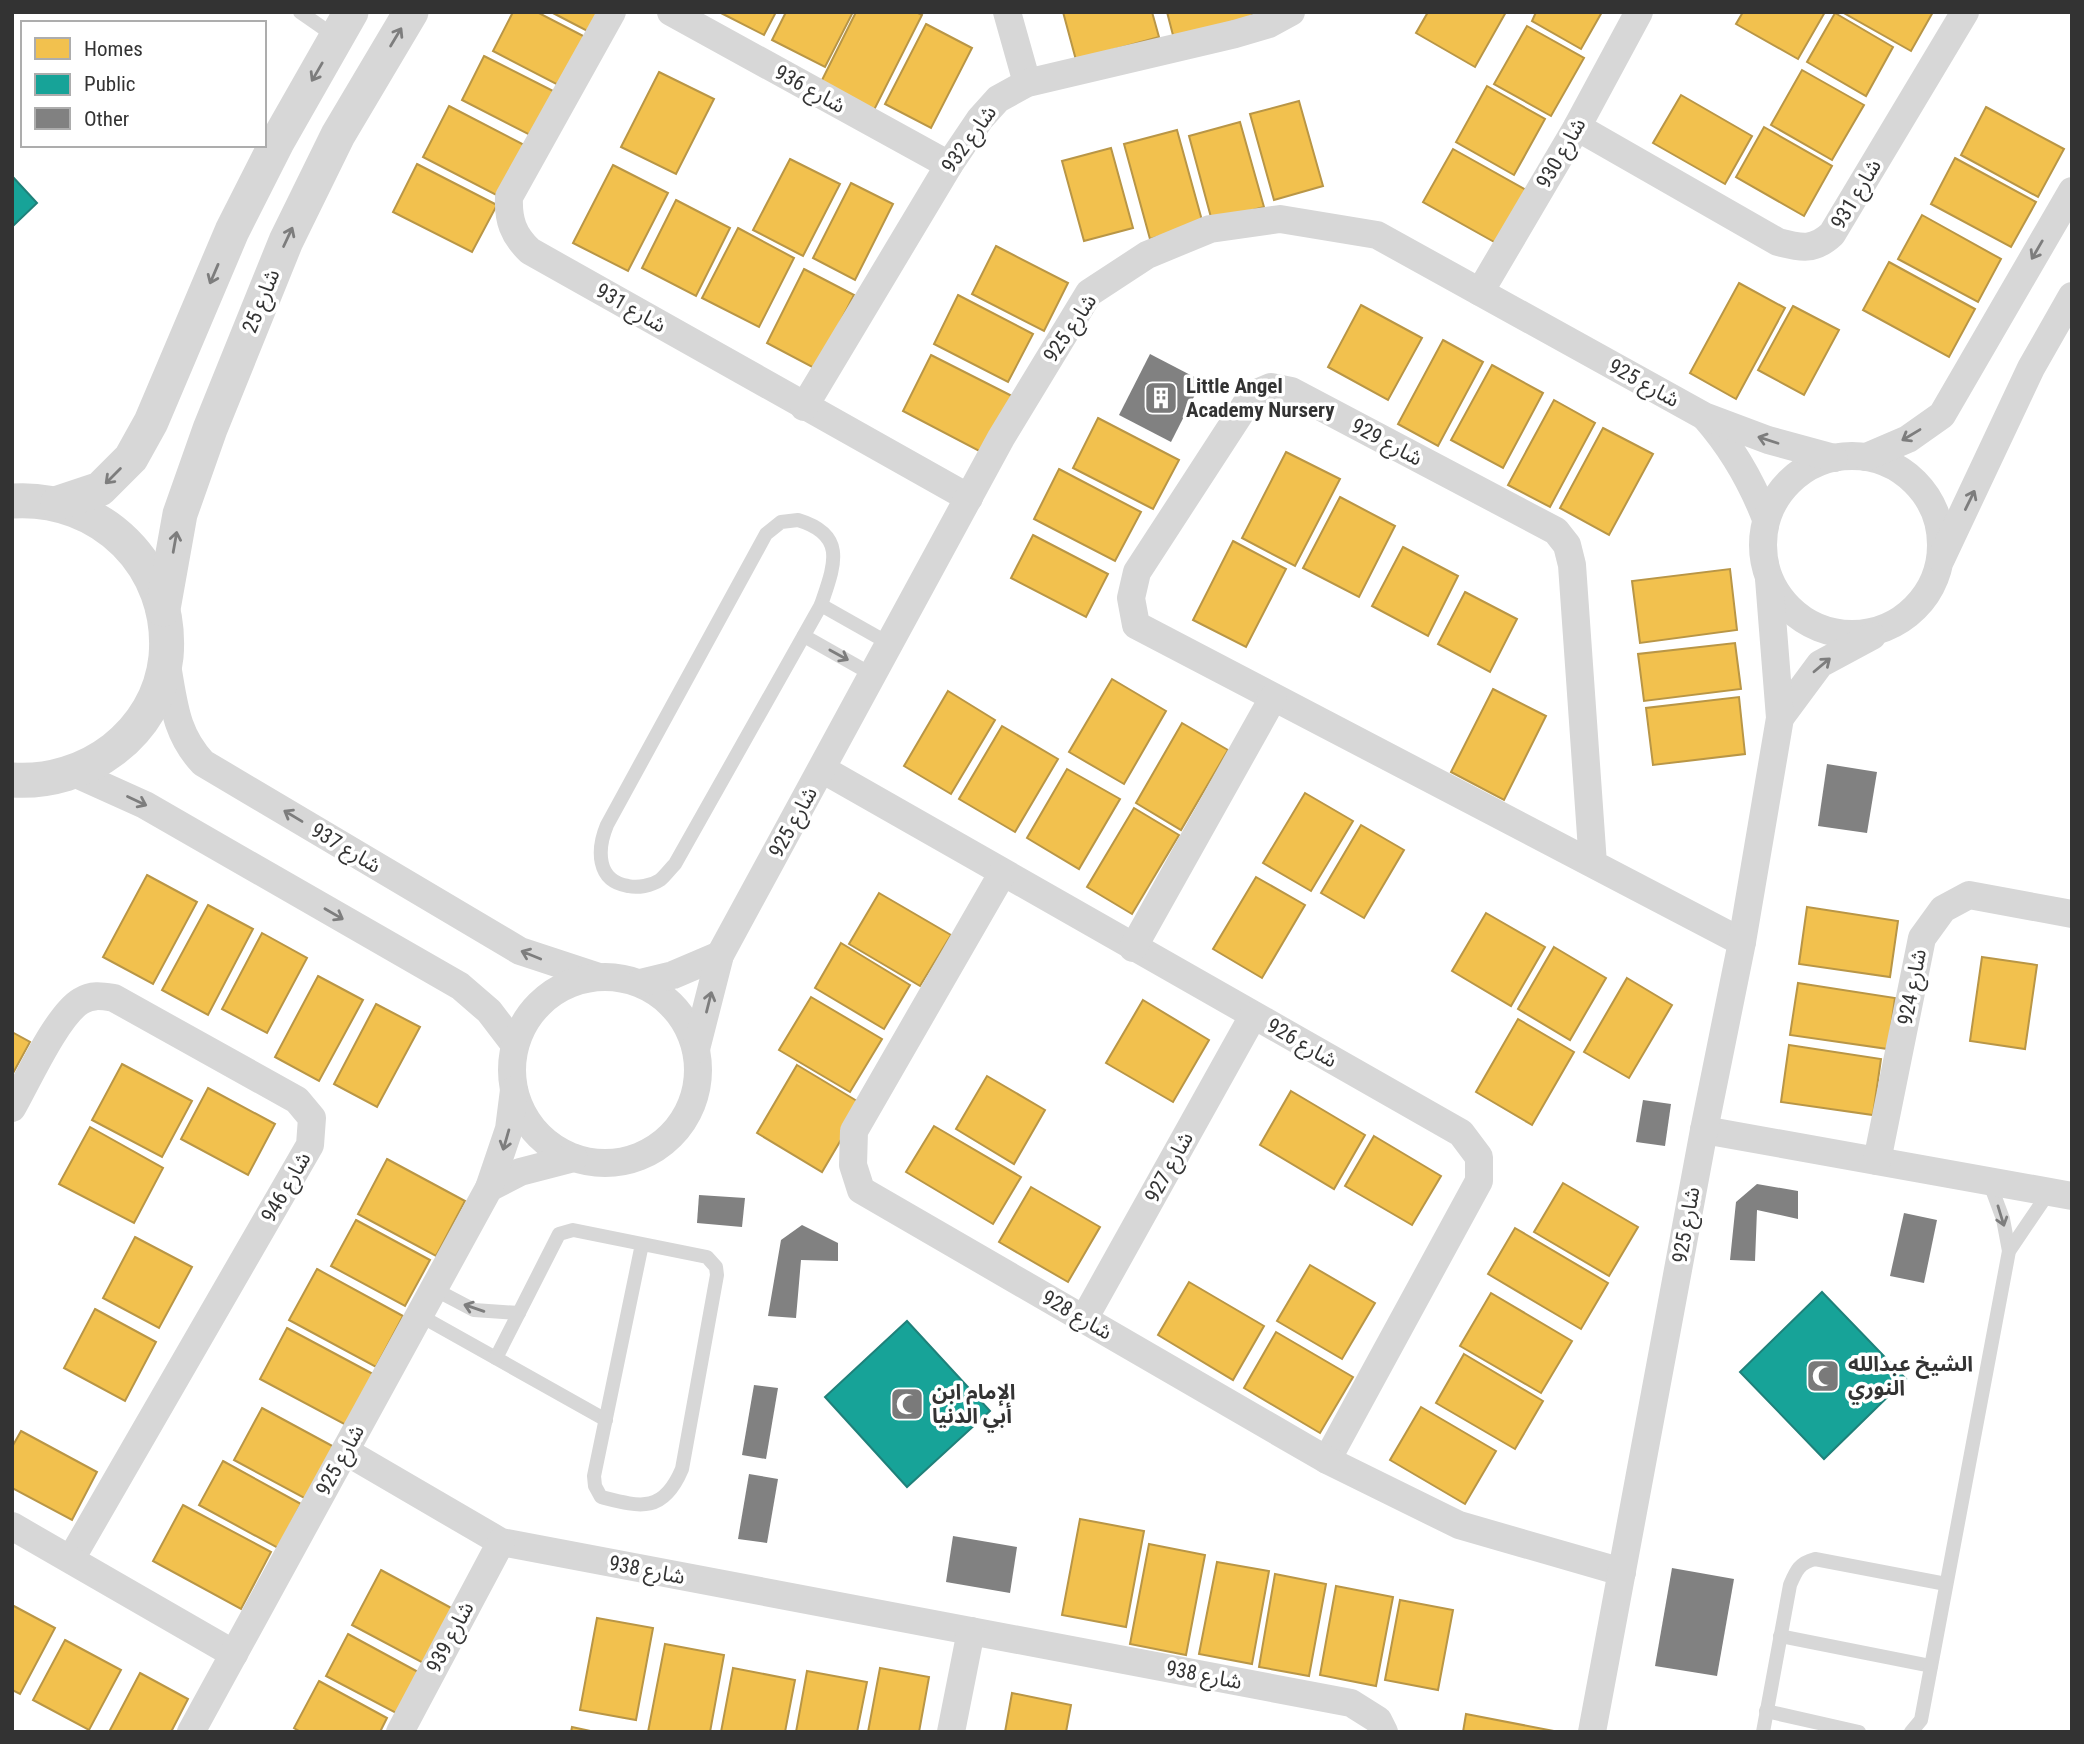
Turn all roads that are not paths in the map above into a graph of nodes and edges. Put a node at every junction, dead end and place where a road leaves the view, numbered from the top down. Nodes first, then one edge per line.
1 (300, 12) edge
2 (411, 12) edge
3 (612, 12) edge
4 (671, 12) edge
5 (1007, 12) edge
6 (1291, 12) edge
7 (1639, 12) edge
8 (1965, 12) edge
9 (343, 25) edge
10 (1027, 83) junction
11 (1577, 127) junction
12 (949, 165) junction
13 (2072, 191) edge
14 (1480, 292) junction
15 (2072, 296) edge
16 (804, 407) junction
17 (1704, 416) junction
18 (1866, 457) junction
19 (1834, 458) junction
20 (969, 498) junction
21 (12, 501) edge
22 (58, 503) junction
23 (1766, 519) junction
24 (1940, 562) junction
25 (1769, 579) junction
26 (821, 606) junction
27 (163, 609) junction
28 (1889, 627) junction
29 (804, 636) junction
30 (890, 644) junction
31 (166, 657) junction
32 (873, 675) junction
33 (1273, 698) junction
34 (1780, 718) junction
35 (821, 769) junction
36 (74, 773) junction
37 (12, 780) edge
38 (1593, 864) junction
39 (1002, 874) junction
40 (2072, 914) edge
41 (1742, 942) junction
42 (1133, 948) junction
43 (720, 956) junction
44 (596, 976) junction
45 (640, 983) junction
46 (1253, 1016) junction
47 (515, 1045) junction
48 (696, 1049) junction
49 (514, 1090) junction
50 (12, 1108) edge
51 (1704, 1130) junction
52 (574, 1158) junction
53 (1877, 1161) junction
54 (1989, 1181) junction
55 (489, 1188) junction
56 (2061, 1194) edge
57 (642, 1244) junction
58 (2009, 1251) junction
59 (434, 1289) junction
60 (519, 1313) junction
61 (419, 1315) junction
62 (1084, 1319) junction
63 (496, 1358) junction
64 (606, 1420) junction
65 (345, 1451) junction
66 (1327, 1460) junction
67 (12, 1526) edge
68 (501, 1542) junction
69 (71, 1559) junction
70 (1622, 1572) junction
71 (1946, 1584) junction
72 (971, 1631) junction
73 (1780, 1636) junction
74 (234, 1654) junction
75 (1931, 1666) junction
76 (1766, 1711) junction
77 (1800, 1725) edge
78 (1594, 1730) edge
79 (191, 1732) edge
80 (400, 1732) edge
81 (951, 1732) edge
82 (1384, 1732) edge
83 (1763, 1732) edge
84 (1860, 1732) edge
85 (1911, 1732) edge

1 - 9 lane
27 -> 2 street, شارع 25
3 - 16 street, شارع 931
4 - 12 street, شارع 936
5 - 10 street
6 - 10 street, شارع 932
7 - 11 street, شارع 930
8 - 11 street, شارع 931
9 -> 22 street
10 - 12 street, شارع 932
11 - 14 street, شارع 930
12 - 16 street, شارع 932
13 -> 18 street
14 - 17 street, شارع 925
14 - 20 street, شارع 925
24 -> 15 street
16 - 20 street, شارع 931
19 -> 17 street, شارع 925
17 - 23 street, شارع 925
18 - 19 street
18 - 24 street
19 - 23 street
20 - 30 street, شارع 925
21 - 22 street
22 - 27 street
23 - 25 street
24 - 28 street
25 - 28 street
25 - 34 street, شارع 925
26 - 29 lane
26 - 29 lane
26 - 30 lane
27 - 31 street
34 -> 28 street, شارع 925
29 -> 32 lane
30 - 32 street, شارع 925
31 - 36 street
44 -> 31 street, شارع 937
32 - 35 street, شارع 925
33 - 38 street, شارع 929
33 - 38 street, شارع 929
33 - 42 street
34 - 41 street, شارع 925
35 - 39 street, شارع 926
35 - 43 street, شارع 925
36 - 37 street
36 -> 47 street
38 - 41 street, شارع 929
39 - 42 street, شارع 926
39 - 62 street, شارع 928
40 - 53 street, شارع 924
41 - 51 street, شارع 925
42 - 46 street, شارع 926
43 - 45 street
48 -> 43 street, شارع 925
44 - 45 street
44 - 47 street
45 - 48 street
46 - 62 street, شارع 927
46 - 66 street, شارع 926
47 - 49 street
48 - 52 street
49 - 52 street
49 -> 55 street, شارع 925
50 - 69 street, شارع 946
51 - 53 street
51 - 70 street, شارع 925
52 - 55 street
53 - 54 street
54 - 56 street
54 -> 58 lane
55 - 59 street, شارع 925
56 - 58 lane
57 - 60 lane
57 - 64 lane
57 - 64 lane
58 - 71 lane
60 -> 59 lane
59 - 61 street, شارع 925
60 - 63 lane
61 - 63 lane
61 - 65 street, شارع 925
62 - 66 street, شارع 928
63 - 64 lane
65 - 68 street, شارع 938
65 - 74 street, شارع 925
66 - 70 street, شارع 928
67 - 69 street
68 - 72 street, شارع 938
68 - 80 street, شارع 939
69 - 74 street
70 - 78 street, شارع 925
71 - 73 lane
71 - 75 lane
72 - 81 street
72 - 82 street, شارع 938
73 - 75 lane
73 - 76 lane
74 - 79 street, شارع 925
75 - 85 lane
76 - 77 lane
76 - 83 lane
77 - 84 lane

